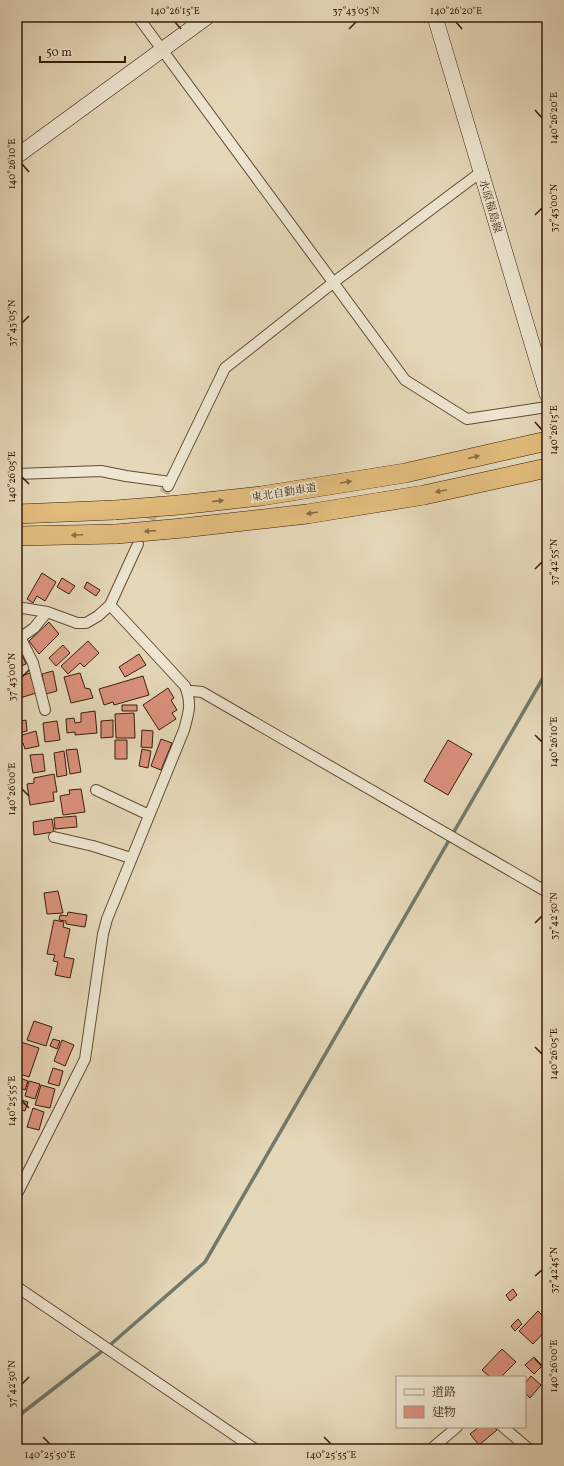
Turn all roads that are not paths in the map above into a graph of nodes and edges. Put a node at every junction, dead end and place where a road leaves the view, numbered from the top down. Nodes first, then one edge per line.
1 (138, 17) edge
2 (207, 17) edge
3 (435, 17) edge
4 (162, 50) junction
5 (17, 156) edge
6 (481, 172) junction
7 (334, 282) junction
8 (547, 394) edge
9 (547, 407) edge
10 (547, 441) edge
11 (547, 468) edge
12 (17, 474) edge
13 (17, 514) edge
14 (17, 536) edge
15 (138, 544) tunnel mouth
16 (110, 605) junction
17 (17, 607) edge
18 (47, 612) junction
19 (19, 639) edge
20 (188, 693) junction
21 (45, 710) dead end
22 (96, 790) dead end
23 (149, 815) junction
24 (54, 837) dead end
25 (131, 858) junction
26 (547, 892) edge
27 (17, 1194) edge
28 (17, 1286) edge
29 (456, 1428) edge
30 (504, 1428) edge
31 (255, 1449) edge
32 (431, 1449) edge
33 (529, 1449) edge

1 - 4 street
2 - 4 main road
3 - 6 main road, 水原福島線
4 - 5 main road
4 - 7 street
6 - 7 street
6 - 8 main road, 水原福島線
7 - 9 street
7 - 12 street
13 -> 10 highway, 東北自動車道, bridge
11 -> 14 highway, 東北自動車道, bridge
15 - 16 street
16 - 18 street
16 - 20 street
17 - 18 street
18 - 19 street
19 - 21 street
20 - 23 street
20 - 26 street
22 - 23 street
23 - 25 street
24 - 25 street
25 - 27 street
28 - 31 street
29 - 32 street
30 - 33 street

